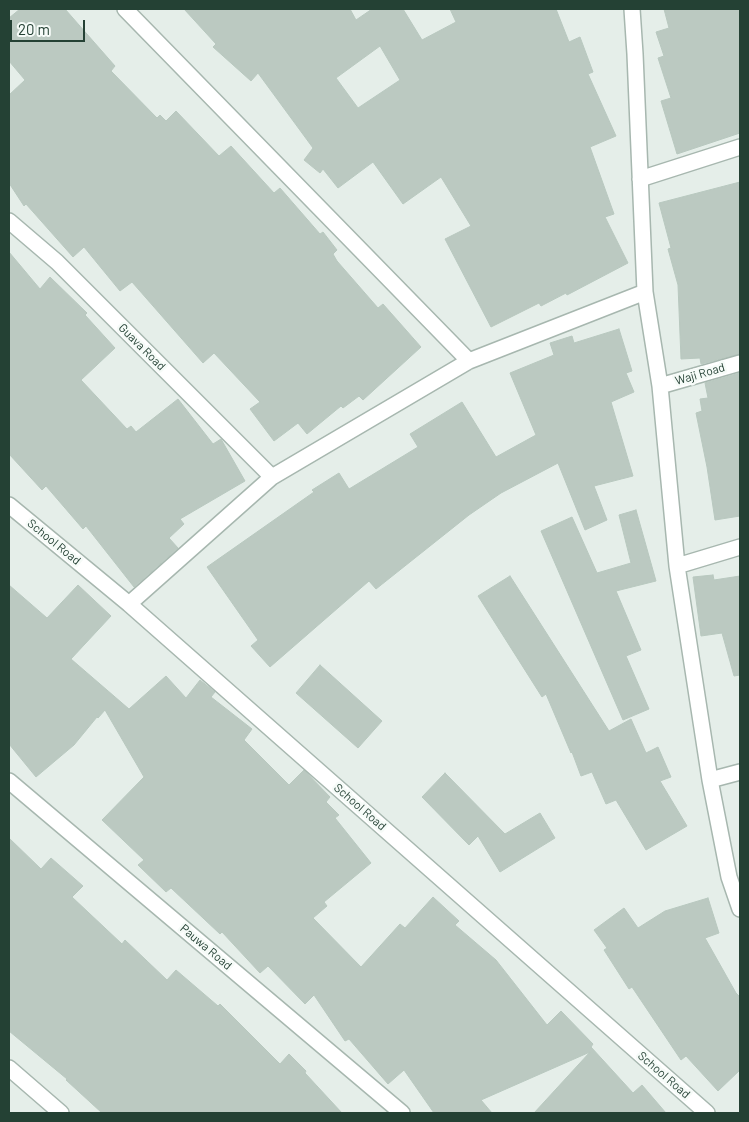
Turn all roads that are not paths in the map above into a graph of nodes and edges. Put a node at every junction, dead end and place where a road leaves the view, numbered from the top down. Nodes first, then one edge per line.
1 (632, 9) edge
2 (133, 11) edge
3 (740, 147) edge
4 (640, 179) junction
5 (9, 221) edge
6 (645, 292) junction
7 (469, 360) junction
8 (740, 362) edge
9 (660, 386) junction
10 (272, 477) junction
11 (9, 505) edge
12 (740, 547) edge
13 (677, 566) junction
14 (129, 604) junction
15 (740, 772) edge
16 (710, 780) junction
17 (9, 782) edge
18 (740, 910) edge
19 (9, 1068) edge
20 (61, 1113) edge
21 (402, 1113) edge
22 (707, 1113) edge

1 - 4 street
2 - 7 street
3 - 4 street
4 - 6 street
5 - 10 street, Guava Road
6 - 7 street
6 - 9 street
7 - 10 street
8 - 9 street, Waji Road
9 - 13 street
10 - 14 street
11 - 14 street, School Road
12 - 13 street
13 - 16 street
14 - 22 street, School Road
15 - 16 street
16 - 18 street
17 - 21 street, Pauwa Road
19 - 20 street

